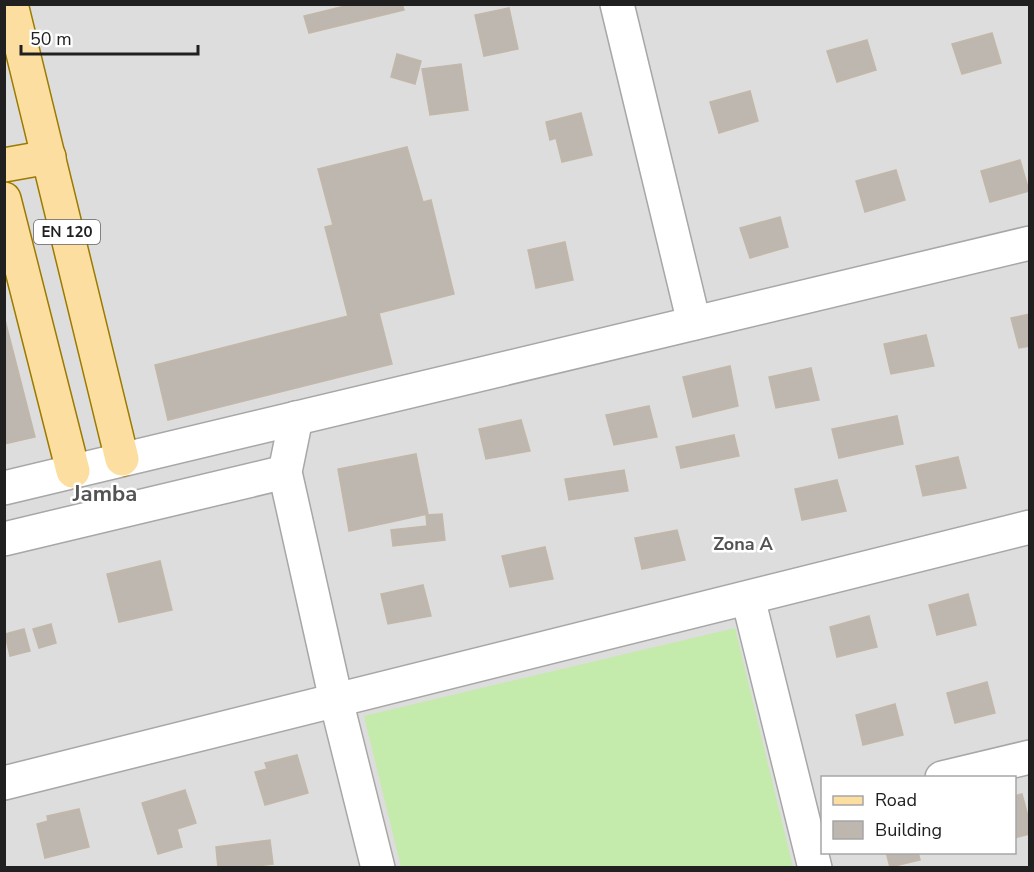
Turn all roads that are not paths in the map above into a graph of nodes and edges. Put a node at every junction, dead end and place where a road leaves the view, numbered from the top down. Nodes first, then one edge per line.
1 (11, 4) edge
2 (617, 4) edge
3 (49, 157) junction
4 (4, 165) edge
5 (4, 199) edge
6 (1029, 243) edge
7 (694, 323) junction
8 (296, 418) junction
9 (122, 459) junction
10 (73, 471) junction
11 (285, 471) junction
12 (4, 488) edge
13 (135, 509) junction
14 (86, 521) junction
15 (1029, 527) edge
16 (4, 539) edge
17 (748, 598) junction
18 (336, 700) junction
19 (1029, 757) edge
20 (946, 776) edge
21 (4, 783) edge
22 (812, 808) edge
23 (378, 867) edge
24 (815, 867) edge

1 - 3 main road, EN 120
2 - 7 street
3 - 4 main road
3 - 9 main road, EN 120
5 - 10 main road, EN 120
6 - 7 street
7 - 8 street
8 - 9 street
8 - 11 street
9 - 10 street
9 - 13 street
10 - 12 street
10 - 14 street
11 - 13 street
11 - 18 street
13 - 14 street
14 - 16 street
15 - 17 street
17 - 18 street
17 - 22 street
18 - 21 street
18 - 23 street
19 - 20 street
22 - 24 street

